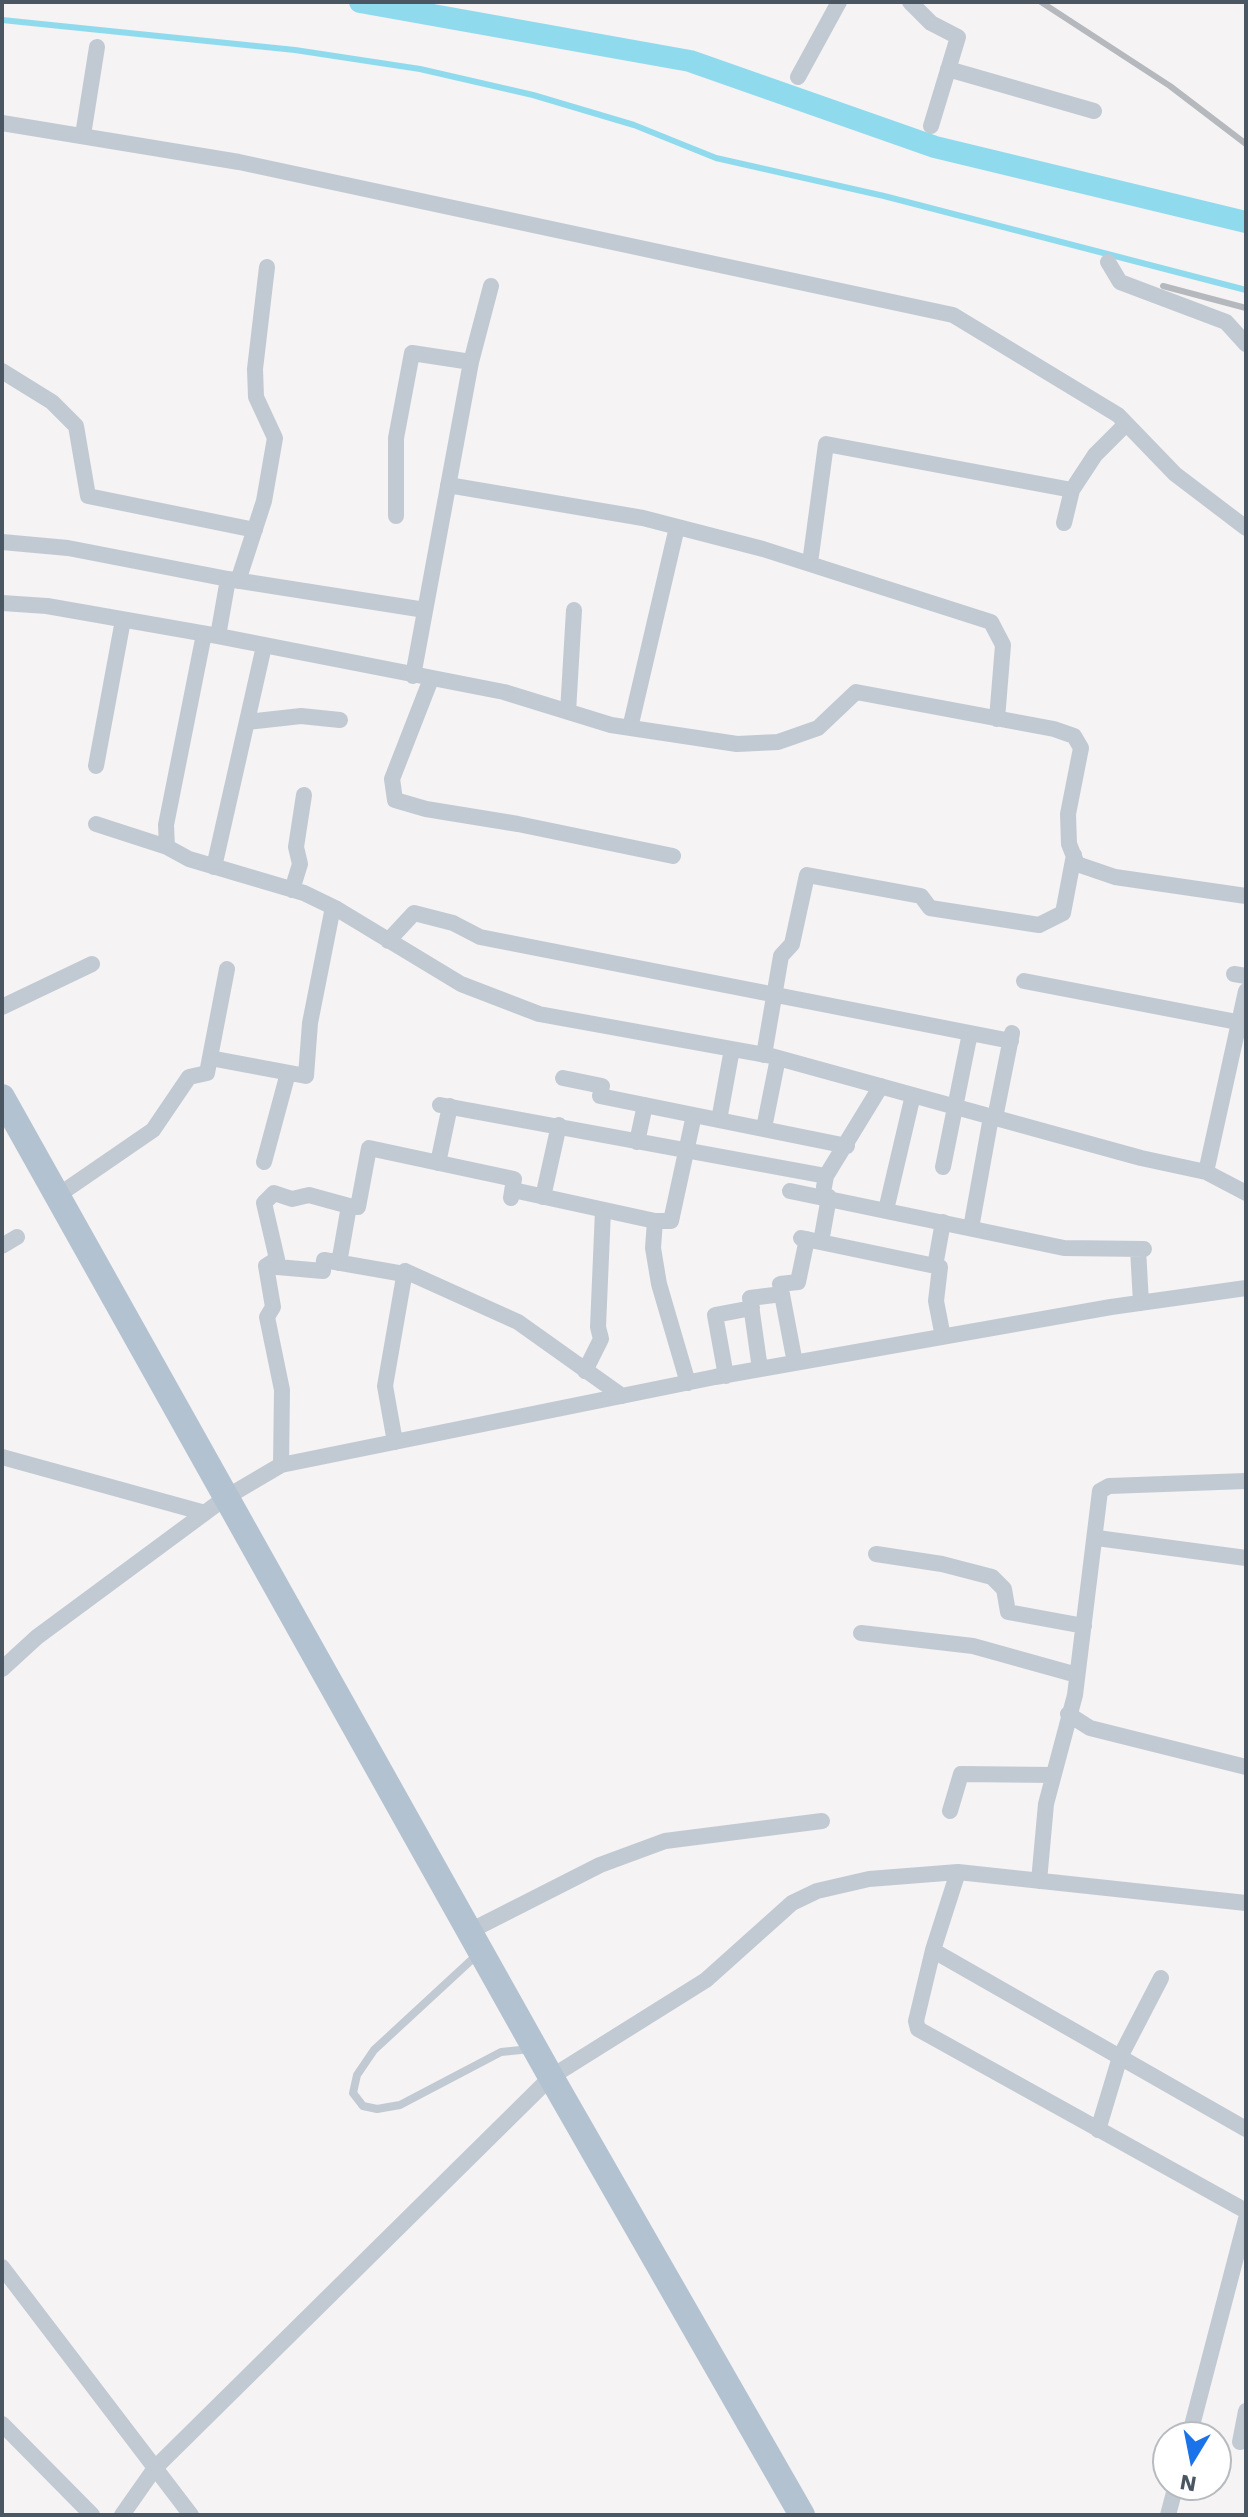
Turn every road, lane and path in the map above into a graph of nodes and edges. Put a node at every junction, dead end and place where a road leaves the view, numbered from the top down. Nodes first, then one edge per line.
1 (839, 2) edge
2 (910, 2) edge
3 (97, 47) dead end
4 (948, 69) junction
5 (798, 77) dead end
6 (1094, 111) dead end
7 (2, 123) edge
8 (931, 126) dead end
9 (83, 135) junction
10 (1108, 262) dead end
11 (267, 267) dead end
12 (491, 286) dead end
13 (1246, 344) edge
14 (471, 362) junction
15 (2, 371) edge
16 (1126, 424) junction
17 (448, 485) junction
18 (1072, 490) junction
19 (396, 516) dead end
20 (1064, 523) dead end
21 (677, 527) junction
22 (1246, 528) edge
23 (255, 530) junction
24 (2, 542) edge
25 (810, 563) junction
26 (233, 580) junction
27 (2, 603) edge
28 (425, 610) junction
29 (574, 610) dead end
30 (123, 620) junction
31 (211, 635) junction
32 (264, 646) junction
33 (413, 676) junction
34 (431, 679) junction
35 (568, 712) junction
36 (997, 719) junction
37 (340, 720) dead end
38 (247, 722) junction
39 (630, 728) junction
40 (96, 766) dead end
41 (304, 795) dead end
42 (96, 824) dead end
43 (167, 847) junction
44 (1074, 855) junction
45 (673, 856) dead end
46 (214, 867) junction
47 (292, 890) junction
48 (1246, 896) edge
49 (333, 907) junction
50 (388, 941) junction
51 (92, 964) dead end
52 (227, 969) dead end
53 (1024, 981) dead end
54 (1246, 991) edge
55 (774, 996) junction
56 (2, 1007) edge
57 (1237, 1022) junction
58 (970, 1033) junction
59 (732, 1049) junction
60 (771, 1056) junction
61 (210, 1058) junction
62 (288, 1073) junction
63 (563, 1078) dead end
64 (881, 1086) junction
65 (913, 1095) junction
66 (2, 1097) edge
67 (645, 1105) junction
68 (955, 1107) junction
69 (694, 1115) junction
70 (993, 1117) junction
71 (719, 1120) junction
72 (559, 1125) junction
73 (764, 1128) junction
74 (637, 1142) junction
75 (847, 1146) junction
76 (686, 1151) junction
77 (264, 1162) dead end
78 (438, 1163) junction
79 (943, 1167) dead end
80 (1206, 1172) junction
81 (826, 1176) junction
82 (790, 1191) dead end
83 (1246, 1193) edge
84 (57, 1196) junction
85 (543, 1197) junction
86 (826, 1197) junction
87 (349, 1206) junction
88 (603, 1210) junction
89 (886, 1210) junction
90 (655, 1221) junction
91 (943, 1222) junction
92 (971, 1228) junction
93 (17, 1237) dead end
94 (810, 1239) junction
95 (2, 1246) edge
96 (339, 1263) junction
97 (266, 1266) junction
98 (935, 1266) junction
99 (404, 1274) junction
100 (1246, 1288) edge
101 (782, 1294) junction
102 (1141, 1303) junction
103 (752, 1308) junction
104 (943, 1337) junction
105 (795, 1363) junction
106 (760, 1369) junction
107 (585, 1371) junction
108 (726, 1376) junction
109 (688, 1383) junction
110 (622, 1396) junction
111 (395, 1442) junction
112 (2, 1457) edge
113 (281, 1465) junction
114 (1246, 1481) edge
115 (215, 1505) junction
116 (1097, 1538) junction
117 (876, 1554) dead end
118 (1246, 1558) edge
119 (1084, 1626) junction
120 (861, 1633) dead end
121 (2, 1669) edge
122 (1077, 1675) junction
123 (1068, 1714) junction
124 (1246, 1767) edge
125 (1053, 1775) junction
126 (950, 1811) dead end
127 (822, 1821) dead end
128 (958, 1872) junction
129 (1039, 1881) junction
130 (1246, 1903) edge
131 (475, 1941) junction
132 (934, 1951) junction
133 (1161, 1978) dead end
134 (536, 2048) junction
135 (1120, 2057) junction
136 (551, 2077) junction
137 (1246, 2129) edge
138 (1098, 2130) junction
139 (1246, 2211) edge
140 (1246, 2219) edge
141 (2, 2267) edge
142 (1246, 2411) edge
143 (1193, 2421) edge
144 (2, 2424) edge
145 (1240, 2442) dead end
146 (155, 2468) junction
147 (92, 2515) edge
148 (122, 2515) edge
149 (191, 2515) edge
150 (802, 2515) edge

1 - 5 street
2 - 4 street
3 - 9 street
4 - 6 street
4 - 8 street
7 - 9 street
9 - 16 street
10 - 13 street
11 - 23 street
12 - 14 street
14 - 17 street
14 - 19 street
15 - 23 street
16 - 18 street
16 - 22 street
17 - 21 street
17 - 28 street
18 - 20 street
18 - 25 street
21 - 25 street
21 - 39 street
23 - 26 street
24 - 26 street
25 - 36 street
26 - 28 street
26 - 31 street
27 - 30 street
28 - 33 street
29 - 35 street
30 - 31 street
30 - 40 street
31 - 32 street
31 - 43 street
32 - 33 street
32 - 38 street
33 - 34 street
34 - 35 street
34 - 45 street
35 - 39 street
36 - 39 street
36 - 44 street
37 - 38 street
38 - 46 street
41 - 47 street
42 - 43 street
43 - 46 street
44 - 48 street
44 - 55 street
46 - 47 street
47 - 49 street
49 - 50 street
49 - 62 street
50 - 55 street
50 - 59 street
51 - 56 street
52 - 61 street
53 - 57 street
54 - 57 street
55 - 58 street
55 - 60 street
57 - 80 street
58 - 68 street
58 - 70 street
59 - 60 street
59 - 71 street
60 - 64 street
60 - 73 street
61 - 62 street
61 - 84 street
62 - 77 street
63 - 67 street
64 - 65 street
64 - 75 street
65 - 68 street
65 - 89 street
66 - 84 main road
67 - 69 street
67 - 74 street
68 - 70 street
68 - 79 street
69 - 71 street
69 - 76 street
70 - 80 street
70 - 92 street
71 - 73 street
72 - 74 street
72 - 78 street
72 - 85 street
73 - 75 street
74 - 76 street
75 - 81 street
76 - 81 street
76 - 90 street
78 - 85 street
78 - 87 street
80 - 83 street
81 - 86 street
82 - 86 street
84 - 115 main road
85 - 88 street
86 - 89 street
86 - 94 street
87 - 96 street
87 - 97 street
88 - 90 street
88 - 107 street
89 - 91 street
90 - 109 street
91 - 92 street
91 - 98 street
92 - 102 street
93 - 95 street
94 - 98 street
94 - 101 street
96 - 97 street
96 - 99 street
97 - 113 street
98 - 104 street
99 - 107 street
99 - 111 street
100 - 102 street
101 - 103 street
101 - 105 street
102 - 104 street
103 - 106 street
103 - 108 street
104 - 105 street
105 - 106 street
106 - 108 street
107 - 110 street
108 - 109 street
109 - 110 street
110 - 111 street
111 - 113 street
112 - 115 street
113 - 115 street
114 - 116 street
115 - 121 street
115 - 131 main road
116 - 118 street
116 - 119 street
117 - 119 street
119 - 122 street
120 - 122 street
122 - 123 street
123 - 124 street
123 - 125 street
125 - 126 street
125 - 129 street
127 - 131 street
128 - 129 street
128 - 132 street
128 - 136 street
129 - 130 street
131 - 134 main road
131 - 134 lane
132 - 135 street
132 - 138 street
133 - 135 street
134 - 136 main road
135 - 137 street
135 - 138 street
136 - 146 street
136 - 150 main road
138 - 139 street
140 - 143 street
141 - 146 street
142 - 145 street
144 - 147 street
146 - 148 street
146 - 149 street

